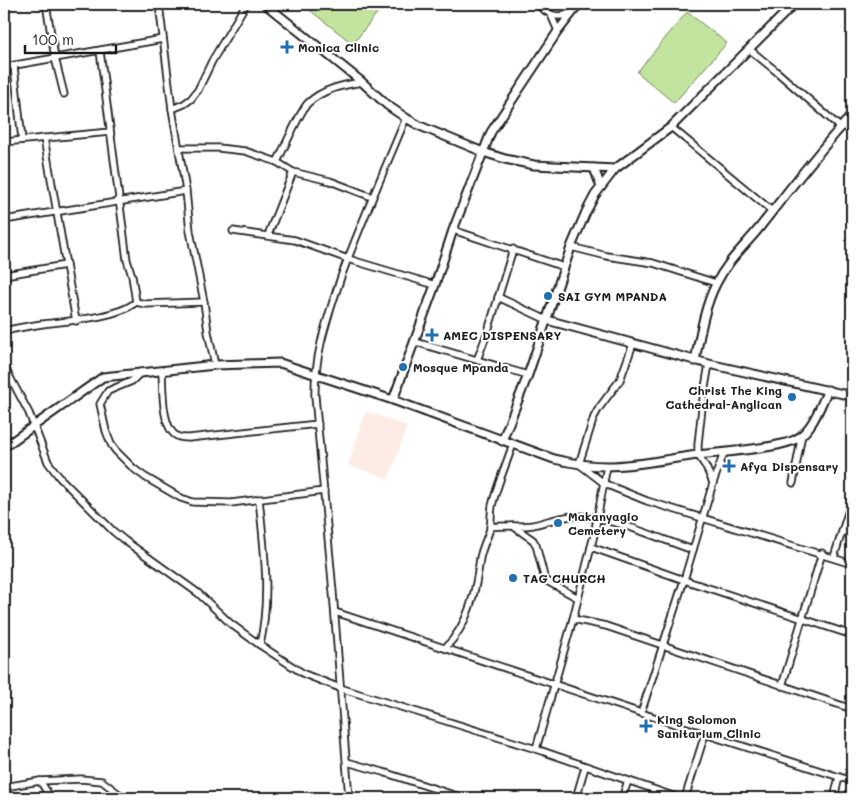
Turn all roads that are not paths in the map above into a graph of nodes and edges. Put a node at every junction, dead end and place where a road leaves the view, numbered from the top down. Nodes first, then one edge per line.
1 (46, 4) edge
2 (159, 4) edge
3 (246, 4) edge
4 (265, 4) edge
5 (536, 4) edge
6 (579, 4) edge
7 (794, 4) edge
8 (572, 12) junction
9 (551, 15) junction
10 (558, 31) junction
11 (163, 39) junction
12 (749, 50) junction
13 (100, 51) junction
14 (55, 58) junction
15 (14, 66) junction
16 (4, 67) edge
17 (362, 82) junction
18 (64, 94) dead end
19 (172, 109) junction
20 (852, 115) edge
21 (406, 118) junction
22 (671, 127) junction
23 (840, 127) junction
24 (110, 132) junction
25 (44, 138) junction
26 (22, 140) junction
27 (4, 142) edge
28 (179, 148) junction
29 (483, 152) junction
30 (277, 162) junction
31 (594, 168) junction
32 (615, 169) junction
33 (294, 172) junction
34 (601, 187) junction
35 (186, 191) junction
36 (372, 197) junction
37 (120, 201) junction
38 (58, 211) junction
39 (772, 211) junction
40 (4, 220) edge
41 (453, 230) junction
42 (233, 231) dead end
43 (268, 235) junction
44 (571, 247) junction
45 (513, 249) junction
46 (348, 259) junction
47 (66, 265) junction
48 (564, 267) junction
49 (4, 275) edge
50 (716, 283) junction
51 (435, 285) junction
52 (498, 297) junction
53 (136, 302) junction
54 (204, 302) junction
55 (547, 320) junction
56 (76, 321) junction
57 (4, 331) edge
58 (415, 342) junction
59 (633, 344) junction
60 (476, 360) junction
61 (696, 361) junction
62 (709, 364) junction
63 (215, 365) junction
64 (4, 366) edge
65 (162, 370) junction
66 (141, 372) junction
67 (314, 373) junction
68 (528, 375) junction
69 (828, 390) junction
70 (852, 396) edge
71 (393, 400) junction
72 (318, 424) junction
73 (33, 425) junction
74 (802, 434) junction
75 (502, 441) junction
76 (513, 444) junction
77 (4, 447) edge
78 (724, 453) junction
79 (698, 455) junction
80 (579, 464) junction
81 (607, 466) junction
82 (712, 483) junction
83 (793, 483) dead end
84 (605, 484) junction
85 (324, 491) junction
86 (259, 499) junction
87 (852, 500) edge
88 (598, 518) junction
89 (703, 518) junction
90 (490, 526) junction
91 (513, 526) junction
92 (843, 531) junction
93 (852, 534) edge
94 (591, 547) junction
95 (693, 550) junction
96 (822, 554) junction
97 (834, 557) junction
98 (852, 564) edge
99 (684, 580) junction
100 (578, 598) junction
101 (335, 612) junction
102 (573, 619) junction
103 (801, 619) junction
104 (852, 635) edge
105 (260, 645) junction
106 (662, 646) junction
107 (445, 648) junction
108 (554, 684) junction
109 (782, 686) junction
110 (340, 688) junction
111 (852, 709) edge
112 (641, 712) junction
113 (705, 734) junction
114 (536, 749) junction
115 (347, 762) junction
116 (585, 767) junction
117 (839, 777) junction
118 (40, 781) junction
119 (628, 781) junction
120 (852, 781) edge
121 (4, 787) edge
122 (51, 798) edge
123 (131, 798) edge
124 (349, 798) edge
125 (463, 798) edge
126 (576, 798) edge
127 (622, 798) edge
128 (679, 798) edge
129 (685, 798) edge
130 (834, 798) edge

1 - 14 street
2 - 11 street
3 - 19 street
4 - 17 street
5 - 9 street
6 - 8 street
7 - 12 street
8 - 9 street
8 - 10 street
9 - 10 street
10 - 29 street
11 - 13 street
11 - 19 street
12 - 22 street
12 - 23 street
13 - 14 street
13 - 24 street
14 - 15 street
14 - 18 street
15 - 16 street
15 - 26 street
17 - 21 street
17 - 30 street
19 - 28 street
20 - 23 street
21 - 29 street
21 - 36 street
22 - 32 street
22 - 39 street
23 - 39 street
24 - 25 street
24 - 37 street
25 - 26 street
25 - 38 street
26 - 27 street
28 - 30 street
28 - 35 street
29 - 31 street
29 - 41 street
30 - 33 street
31 - 32 street
31 - 34 street
32 - 34 street
33 - 36 street
33 - 43 street
34 - 44 street
35 - 37 street
35 - 54 street
36 - 46 street
37 - 38 street
37 - 53 street
38 - 40 street
38 - 47 street
39 - 50 street
41 - 45 street
41 - 51 street
42 - 43 street
43 - 46 street
44 - 48 street
44 - 50 street
45 - 48 street
45 - 52 street
46 - 51 street
46 - 67 street
47 - 49 street
47 - 56 street
48 - 55 street
50 - 61 street
51 - 58 street
52 - 55 street
52 - 60 street
53 - 54 street
53 - 56 street
54 - 63 street
55 - 59 street
55 - 68 street
56 - 57 street
58 - 60 street
58 - 71 street
59 - 61 street
59 - 80 street
60 - 68 street
61 - 62 street
62 - 69 street
62 - 79 street
63 - 65 street
63 - 67 street
64 - 73 street
65 - 66 street
65 - 72 street
66 - 73 street
66 - 86 street
67 - 71 street
67 - 72 street
68 - 75 street
69 - 70 street
69 - 74 street
71 - 75 street
72 - 85 street
73 - 77 street
73 - 105 street
74 - 78 street
74 - 83 street
75 - 76 street
76 - 80 street
76 - 90 street
78 - 79 street
78 - 82 street
79 - 81 street
79 - 82 street
80 - 81 street
80 - 84 street
81 - 84 street
82 - 89 street
84 - 88 street
84 - 89 street
85 - 86 street
85 - 101 street
86 - 105 street
87 - 92 street
88 - 91 street
88 - 94 street
88 - 95 street
89 - 95 street
89 - 96 street
90 - 91 street
90 - 107 street
91 - 100 street
92 - 93 street
92 - 97 street
94 - 99 street
94 - 100 street
95 - 99 street
96 - 97 street
96 - 103 street
97 - 98 street
99 - 103 street
99 - 106 street
100 - 102 street
101 - 107 street
101 - 110 street
102 - 106 street
102 - 108 street
103 - 104 street
103 - 109 street
105 - 110 street
106 - 109 street
106 - 112 street
107 - 108 street
108 - 112 street
108 - 114 street
109 - 111 street
110 - 114 street
110 - 115 street
112 - 113 street
113 - 117 street
113 - 129 street
114 - 116 street
115 - 124 street
115 - 125 street
116 - 119 street
116 - 126 street
117 - 120 street
117 - 130 street
118 - 121 street
118 - 122 street
118 - 123 street
119 - 127 street
119 - 128 street

